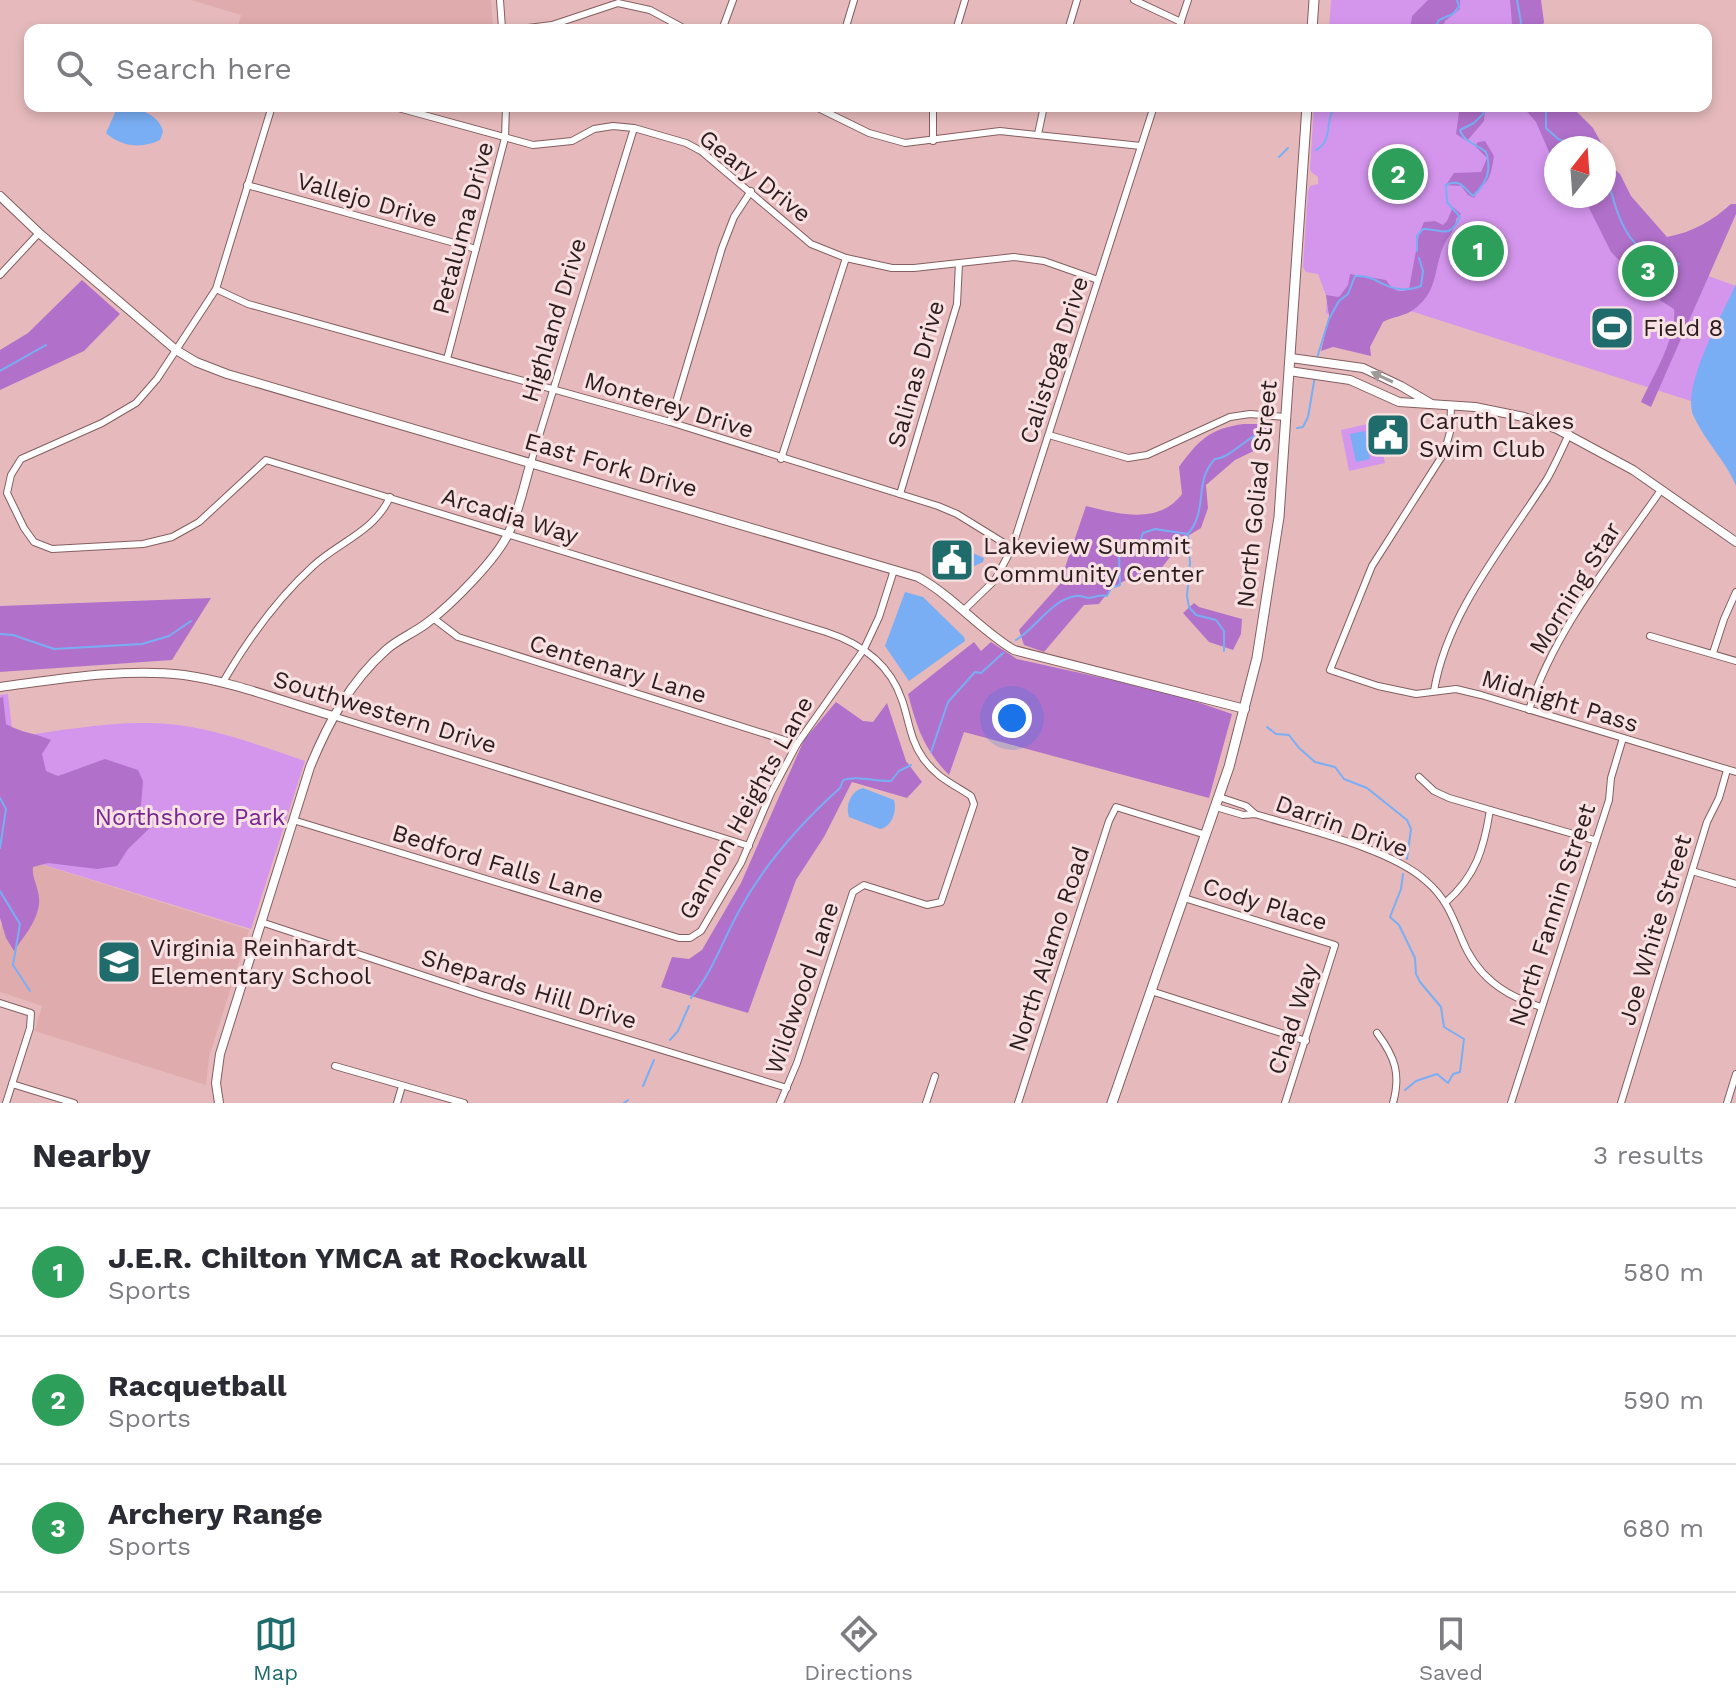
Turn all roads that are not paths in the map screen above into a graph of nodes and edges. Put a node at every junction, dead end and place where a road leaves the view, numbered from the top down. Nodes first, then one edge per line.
1 (500, 0) edge
2 (733, 0) edge
3 (854, 0) edge
4 (965, 0) edge
5 (1077, 0) edge
6 (1134, 0) edge
7 (1188, 0) edge
8 (1314, 0) edge
9 (618, 2) edge
10 (502, 24) edge
11 (555, 24) edge
12 (676, 24) edge
13 (724, 24) edge
14 (847, 24) edge
15 (958, 24) edge
16 (1070, 24) edge
17 (1176, 24) edge
18 (1180, 24) edge
19 (1312, 24) edge
20 (270, 112) edge
21 (412, 112) edge
22 (506, 112) edge
23 (828, 112) edge
24 (933, 112) edge
25 (1043, 112) edge
26 (1152, 112) edge
27 (1307, 112) edge
28 (634, 128) junction
29 (1038, 134) junction
30 (505, 138) junction
31 (933, 141) junction
32 (1141, 146) junction
33 (247, 185) junction
34 (751, 191) junction
35 (0, 196) edge
36 (39, 233) junction
37 (476, 249) junction
38 (846, 258) junction
39 (959, 263) junction
40 (0, 275) edge
41 (1098, 280) junction
42 (216, 289) junction
43 (176, 350) junction
44 (1291, 358) junction
45 (447, 359) junction
46 (1289, 371) junction
47 (553, 389) junction
48 (1434, 406) junction
49 (1451, 407) junction
50 (1286, 417) junction
51 (670, 422) junction
52 (1569, 434) junction
53 (1049, 435) junction
54 (781, 459) junction
55 (531, 462) junction
56 (1661, 490) junction
57 (900, 494) junction
58 (390, 497) junction
59 (508, 534) junction
60 (1736, 542) edge
61 (1012, 548) junction
62 (894, 570) junction
63 (1736, 592) edge
64 (964, 610) junction
65 (433, 618) junction
66 (1650, 636) dead end
67 (864, 649) junction
68 (1713, 653) junction
69 (1736, 661) edge
70 (223, 682) junction
71 (0, 687) edge
72 (1434, 691) junction
73 (1245, 709) junction
74 (1529, 710) junction
75 (333, 716) junction
76 (1623, 738) junction
77 (797, 744) junction
78 (1727, 770) junction
79 (1736, 772) edge
80 (1419, 777) dead end
81 (1217, 802) junction
82 (1490, 810) junction
83 (293, 820) junction
84 (1206, 835) junction
85 (1594, 840) junction
86 (749, 846) junction
87 (1692, 871) junction
88 (1736, 884) edge
89 (859, 886) joint
90 (1184, 898) junction
91 (1446, 902) junction
92 (261, 922) junction
93 (693, 937) joint
94 (1335, 945) joint
95 (1151, 991) junction
96 (0, 1003) edge
97 (1541, 1007) junction
98 (1377, 1033) dead end
99 (1306, 1041) junction
100 (335, 1066) dead end
101 (1736, 1074) edge
102 (935, 1076) dead end
103 (12, 1084) junction
104 (402, 1086) junction
105 (787, 1088) junction
106 (6, 1103) edge
107 (74, 1103) edge
108 (219, 1103) edge
109 (397, 1103) edge
110 (464, 1103) edge
111 (780, 1103) edge
112 (926, 1103) edge
113 (1018, 1103) edge
114 (1112, 1103) edge
115 (1285, 1103) edge
116 (1393, 1103) edge
117 (1511, 1103) edge
118 (1621, 1103) edge
119 (1727, 1103) edge

1 - 10 street
2 - 13 street
3 - 14 street
4 - 15 street
5 - 16 street
6 - 17 street
7 - 18 street
8 - 19 main road
9 - 11 street
9 - 12 street
20 - 33 street
21 - 30 street, Geary Drive
22 - 30 street, Petaluma Drive
23 - 31 street
24 - 31 street
25 - 29 street
26 - 32 street, Calistoga Drive
27 - 44 main road, North Goliad Street
28 - 30 street, Geary Drive
28 - 34 street, Geary Drive
28 - 47 street, Highland Drive
29 - 31 street
29 - 32 street
30 - 37 street, Petaluma Drive
32 - 41 street, Calistoga Drive
33 - 37 street, Vallejo Drive
33 - 42 street
34 - 38 street, Geary Drive
34 - 51 street
35 - 36 street, East Fork Drive
36 - 40 street
36 - 43 street, East Fork Drive
37 - 45 street, Petaluma Drive
38 - 39 street, Geary Drive
38 - 54 street
39 - 41 street, Geary Drive
39 - 57 street, Salinas Drive
41 - 53 street, Calistoga Drive
42 - 43 street
42 - 45 street, Monterey Drive
43 - 55 street, East Fork Drive
43 - 58 street, Arcadia Way
44 - 46 main road, North Goliad Street
48 -> 44 street
45 - 47 street, Monterey Drive
46 - 48 street
46 - 50 main road, North Goliad Street
47 - 51 street, Monterey Drive
47 - 55 street, Highland Drive
48 - 49 street
49 - 52 street
49 - 72 street, Midnight Pass
50 - 53 street
50 - 73 main road, North Goliad Street
51 - 54 street, Monterey Drive
52 - 56 street
52 - 72 street
53 - 61 street, Calistoga Drive
54 - 57 street, Monterey Drive
55 - 59 street, Highland Drive
55 - 62 street, East Fork Drive
56 - 60 street
56 - 74 street, Morning Star
57 - 61 street, Monterey Drive
58 - 59 street, Arcadia Way
58 - 70 street
59 - 65 street, Highland Drive
59 - 67 street, Arcadia Way
61 - 64 street, Calistoga Drive
62 - 64 street, East Fork Drive
62 - 67 street, Gannon Heights Lane
63 - 68 street
64 - 73 street, East Fork Drive
65 - 75 street, Highland Drive
65 - 77 street, Centenary Lane
66 - 68 street
67 - 77 street, Gannon Heights Lane
67 - 89 street, Arcadia Way
68 - 69 street
70 - 71 street, Southwestern Drive
70 - 75 street, Southwestern Drive
72 - 74 street, Midnight Pass
73 - 81 main road, North Goliad Street
74 - 76 street, Midnight Pass
75 - 83 street, Highland Drive
75 - 86 street, Southwestern Drive
76 - 78 street, Midnight Pass
76 - 85 street, North Fannin Street
77 - 86 street, Gannon Heights Lane
78 - 79 street, Midnight Pass
78 - 87 street, Joe White Street
80 - 82 street
81 - 84 main road, North Goliad Street
81 - 91 street, Darrin Drive
82 - 85 street
82 - 91 street
83 - 92 street, Highland Drive
83 - 93 street, Bedford Falls Lane
84 - 90 main road, North Goliad Street
84 - 113 street, North Alamo Road
85 - 97 street, North Fannin Street
86 - 93 street, Gannon Heights Lane
87 - 88 street
87 - 118 street, Joe White Street
89 - 105 street, Wildwood Lane
90 - 94 street, Cody Place
90 - 95 main road, North Goliad Street
91 - 97 street, Darrin Drive
92 - 105 street, Shepards Hill Drive
92 - 108 street, Highland Drive
94 - 99 street, Chad Way
95 - 99 street
95 - 114 main road, North Goliad Street
96 - 103 street
97 - 117 street, North Fannin Street
98 - 116 street
99 - 115 street, Chad Way
100 - 104 street
101 - 119 street
102 - 112 street
103 - 106 street
103 - 107 street
104 - 109 street
104 - 110 street
105 - 111 street, Wildwood Lane

